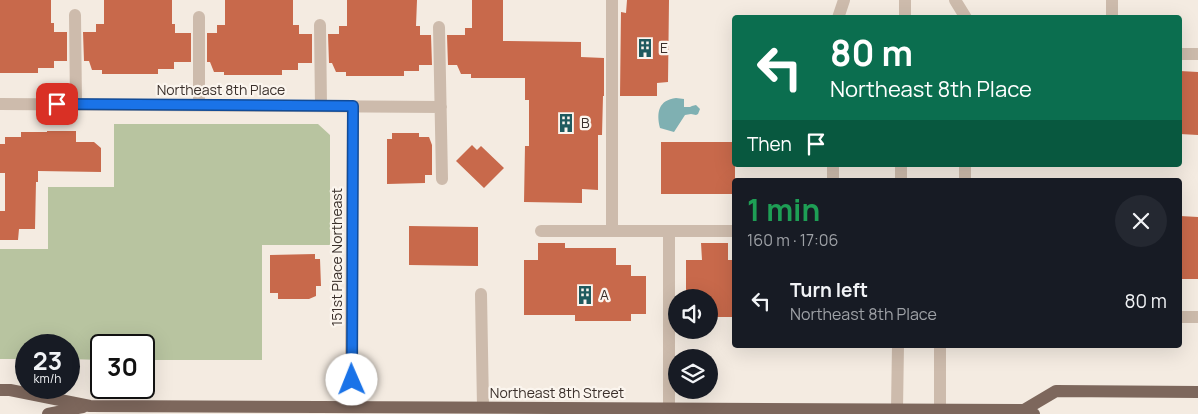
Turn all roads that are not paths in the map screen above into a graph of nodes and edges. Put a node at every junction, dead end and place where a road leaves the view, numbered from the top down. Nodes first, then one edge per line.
1 (612, 0) edge
2 (844, 0) edge
3 (906, 0) edge
4 (955, 0) edge
5 (1112, 0) edge
6 (75, 15) dead end
7 (839, 15) edge
8 (905, 15) edge
9 (964, 15) edge
10 (1112, 15) edge
11 (199, 17) dead end
12 (320, 25) dead end
13 (439, 27) dead end
14 (1182, 54) edge
15 (1198, 54) edge
16 (0, 104) edge
17 (76, 104) junction
18 (199, 105) junction
19 (320, 106) junction
20 (353, 106) junction
21 (441, 107) junction
22 (442, 179) dead end
23 (541, 231) dead end
24 (612, 231) junction
25 (669, 231) junction
26 (732, 231) edge
27 (481, 294) dead end
28 (1182, 317) edge
29 (1198, 318) edge
30 (898, 348) edge
31 (940, 348) edge
32 (0, 390) edge
33 (1198, 392) edge
34 (90, 406) junction
35 (352, 407) junction
36 (483, 407) junction
37 (669, 409) junction
38 (897, 409) junction
39 (130, 410) edge
40 (940, 410) junction
41 (959, 412) edge
42 (1029, 412) edge
43 (48, 414) edge

1 - 24 street
2 - 7 street
3 - 8 street
4 - 9 street
5 - 10 street
6 - 17 street
11 - 18 street
12 - 19 street
13 - 21 street
14 - 15 street
16 - 17 street, Northeast 8th Place
17 - 18 street, Northeast 8th Place
18 - 19 street, Northeast 8th Place
19 - 20 street, Northeast 8th Place
20 - 21 street, Northeast 8th Place
20 - 35 street, 151st Place Northeast
21 - 22 street
23 - 24 street
24 - 25 street
25 - 26 street
25 - 37 street
27 - 36 street
28 - 29 street
30 - 38 street
31 - 40 street
32 - 34 main road, Northeast 8th Street
33 - 42 main road, Northeast 8th Street
34 - 39 main road, Northeast 8th Street
34 - 43 main road, Northeast 8th Street
35 - 36 main road, Northeast 8th Street
35 - 39 main road, Northeast 8th Street
36 - 37 main road, Northeast 8th Street
37 - 38 main road, Northeast 8th Street
38 - 40 main road, Northeast 8th Street
40 - 41 main road, Northeast 8th Street
41 - 42 main road, Northeast 8th Street

